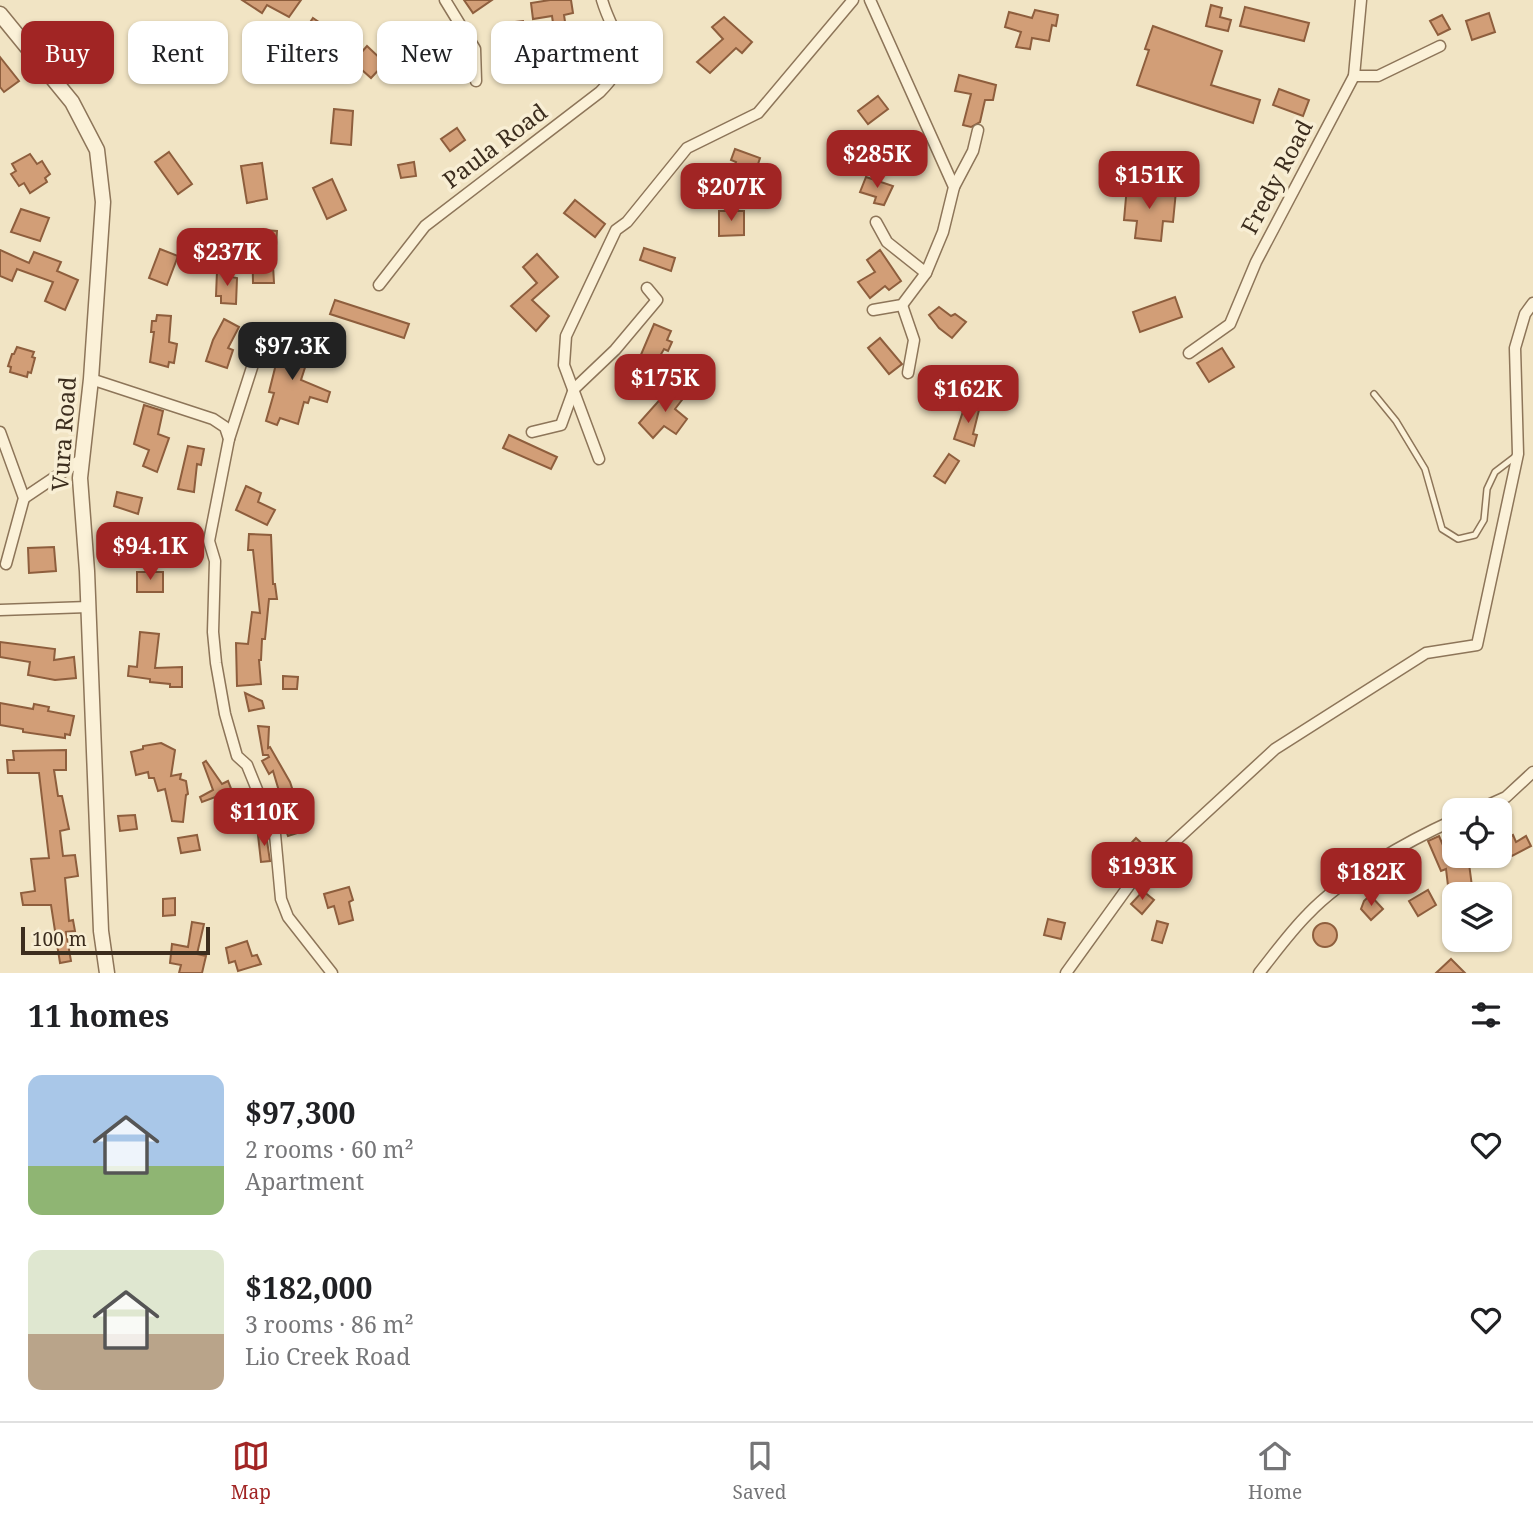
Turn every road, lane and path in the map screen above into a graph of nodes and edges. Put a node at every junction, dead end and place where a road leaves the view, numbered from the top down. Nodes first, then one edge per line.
1 (445, 0) edge
2 (602, 0) edge
3 (853, 0) edge
4 (870, 0) edge
5 (1360, 0) edge
6 (0, 14) edge
7 (458, 21) edge
8 (1440, 46) dead end
9 (1354, 76) junction
10 (978, 130) dead end
11 (954, 187) junction
12 (876, 222) dead end
13 (926, 274) junction
14 (379, 285) dead end
15 (647, 288) dead end
16 (1533, 303) edge
17 (902, 305) junction
18 (873, 310) dead end
19 (1189, 353) dead end
20 (255, 358) dead end
21 (908, 373) dead end
22 (91, 379) junction
23 (574, 389) junction
24 (1374, 394) dead end
25 (0, 432) edge
26 (532, 432) dead end
27 (229, 439) junction
28 (1518, 454) junction
29 (82, 459) junction
30 (599, 459) dead end
31 (24, 498) junction
32 (6, 564) dead end
33 (89, 607) junction
34 (0, 610) edge
35 (1533, 772) edge
36 (1504, 798) edge
37 (1442, 826) edge
38 (107, 973) edge
39 (332, 973) edge
40 (1066, 973) edge
41 (1259, 973) edge

1 - 7 street
2 - 14 street, Paula Road
3 - 23 street
4 - 11 street
5 - 9 street, Fredy Road
6 - 22 street, Vura Road
8 - 9 street
9 - 19 street, Fredy Road
10 - 11 street
11 - 13 street
12 - 13 street
13 - 17 street
15 - 23 street
16 - 28 street
17 - 18 street
17 - 21 street
20 - 27 street
22 - 27 street
22 - 29 street, Vura Road
23 - 26 street
23 - 30 street
24 - 28 lane
25 - 31 street
27 - 39 street
28 - 40 street
29 - 31 street
29 - 33 street, Vura Road
31 - 32 street
33 - 34 street
33 - 38 street, Vura Road
35 - 36 street
37 - 41 street

